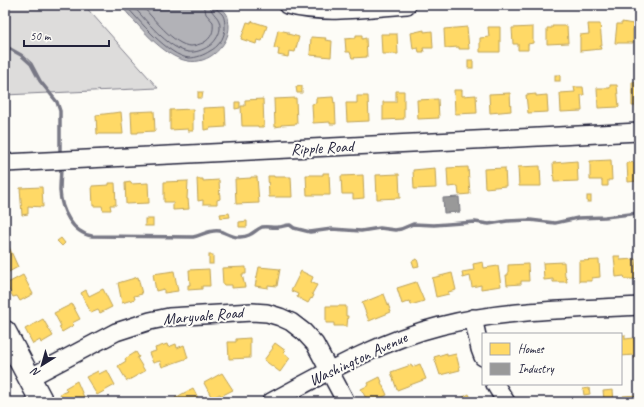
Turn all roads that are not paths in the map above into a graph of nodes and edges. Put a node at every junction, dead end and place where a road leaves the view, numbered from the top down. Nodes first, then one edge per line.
1 (287, 5) edge
2 (407, 5) edge
3 (639, 132) edge
4 (5, 163) edge
5 (639, 306) edge
6 (473, 318) junction
7 (5, 332) edge
8 (482, 354) edge
9 (330, 371) junction
10 (29, 378) junction
11 (496, 385) edge
12 (42, 402) edge
13 (271, 402) edge
14 (346, 402) edge
15 (506, 402) edge

1 - 2 street
3 - 4 street, Ripple Road
5 - 6 street, Washington Avenue
6 - 8 street
6 - 9 street, Washington Avenue
7 - 10 main road
9 - 10 street, Maryvale Road
9 - 13 street, Washington Avenue
9 - 14 street, Maryvale Road
10 - 12 main road
11 - 15 street

